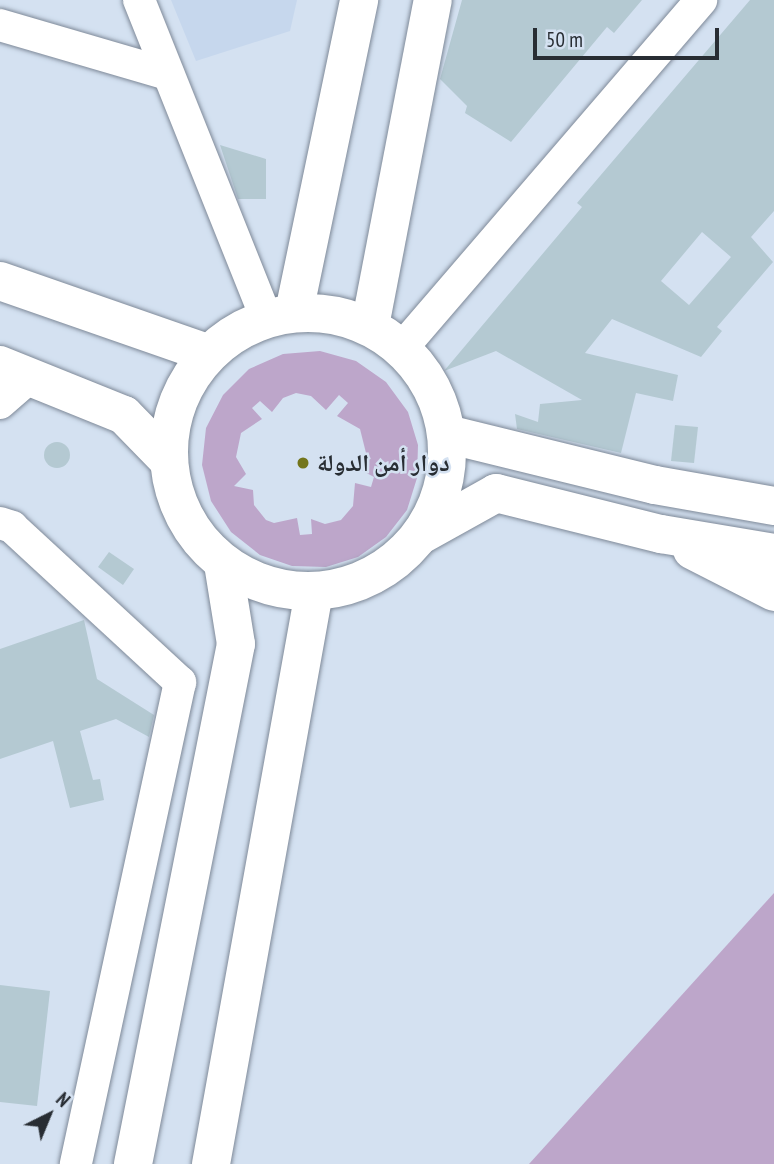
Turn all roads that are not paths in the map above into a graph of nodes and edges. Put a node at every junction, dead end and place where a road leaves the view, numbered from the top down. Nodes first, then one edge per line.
1 (139, 0) edge
2 (359, 0) edge
3 (433, 0) edge
4 (701, 0) edge
5 (0, 26) edge
6 (168, 74) junction
7 (0, 281) edge
8 (280, 315) junction
9 (370, 326) junction
10 (401, 348) junction
11 (207, 353) junction
12 (15, 371) edge
13 (0, 403) edge
14 (447, 434) junction
15 (167, 459) junction
16 (774, 506) edge
17 (0, 523) edge
18 (661, 534) junction
19 (421, 535) junction
20 (774, 553) edge
21 (223, 564) junction
22 (314, 592) junction
23 (774, 592) edge
24 (76, 1164) edge
25 (133, 1164) edge
26 (211, 1164) edge

1 - 6 street
2 - 8 main road
3 - 9 main road
4 - 10 street
5 - 6 street
6 - 8 street
7 - 11 main road
8 - 9 main road
8 - 11 main road
9 - 10 main road
10 - 14 main road
11 - 15 main road
12 - 13 street
12 - 15 main road
14 - 16 main road
14 - 19 main road
15 - 21 main road
17 - 24 street
18 - 19 main road
18 - 20 main road
18 - 23 main road
19 - 22 main road
21 - 22 main road
21 - 25 main road
22 - 26 main road

